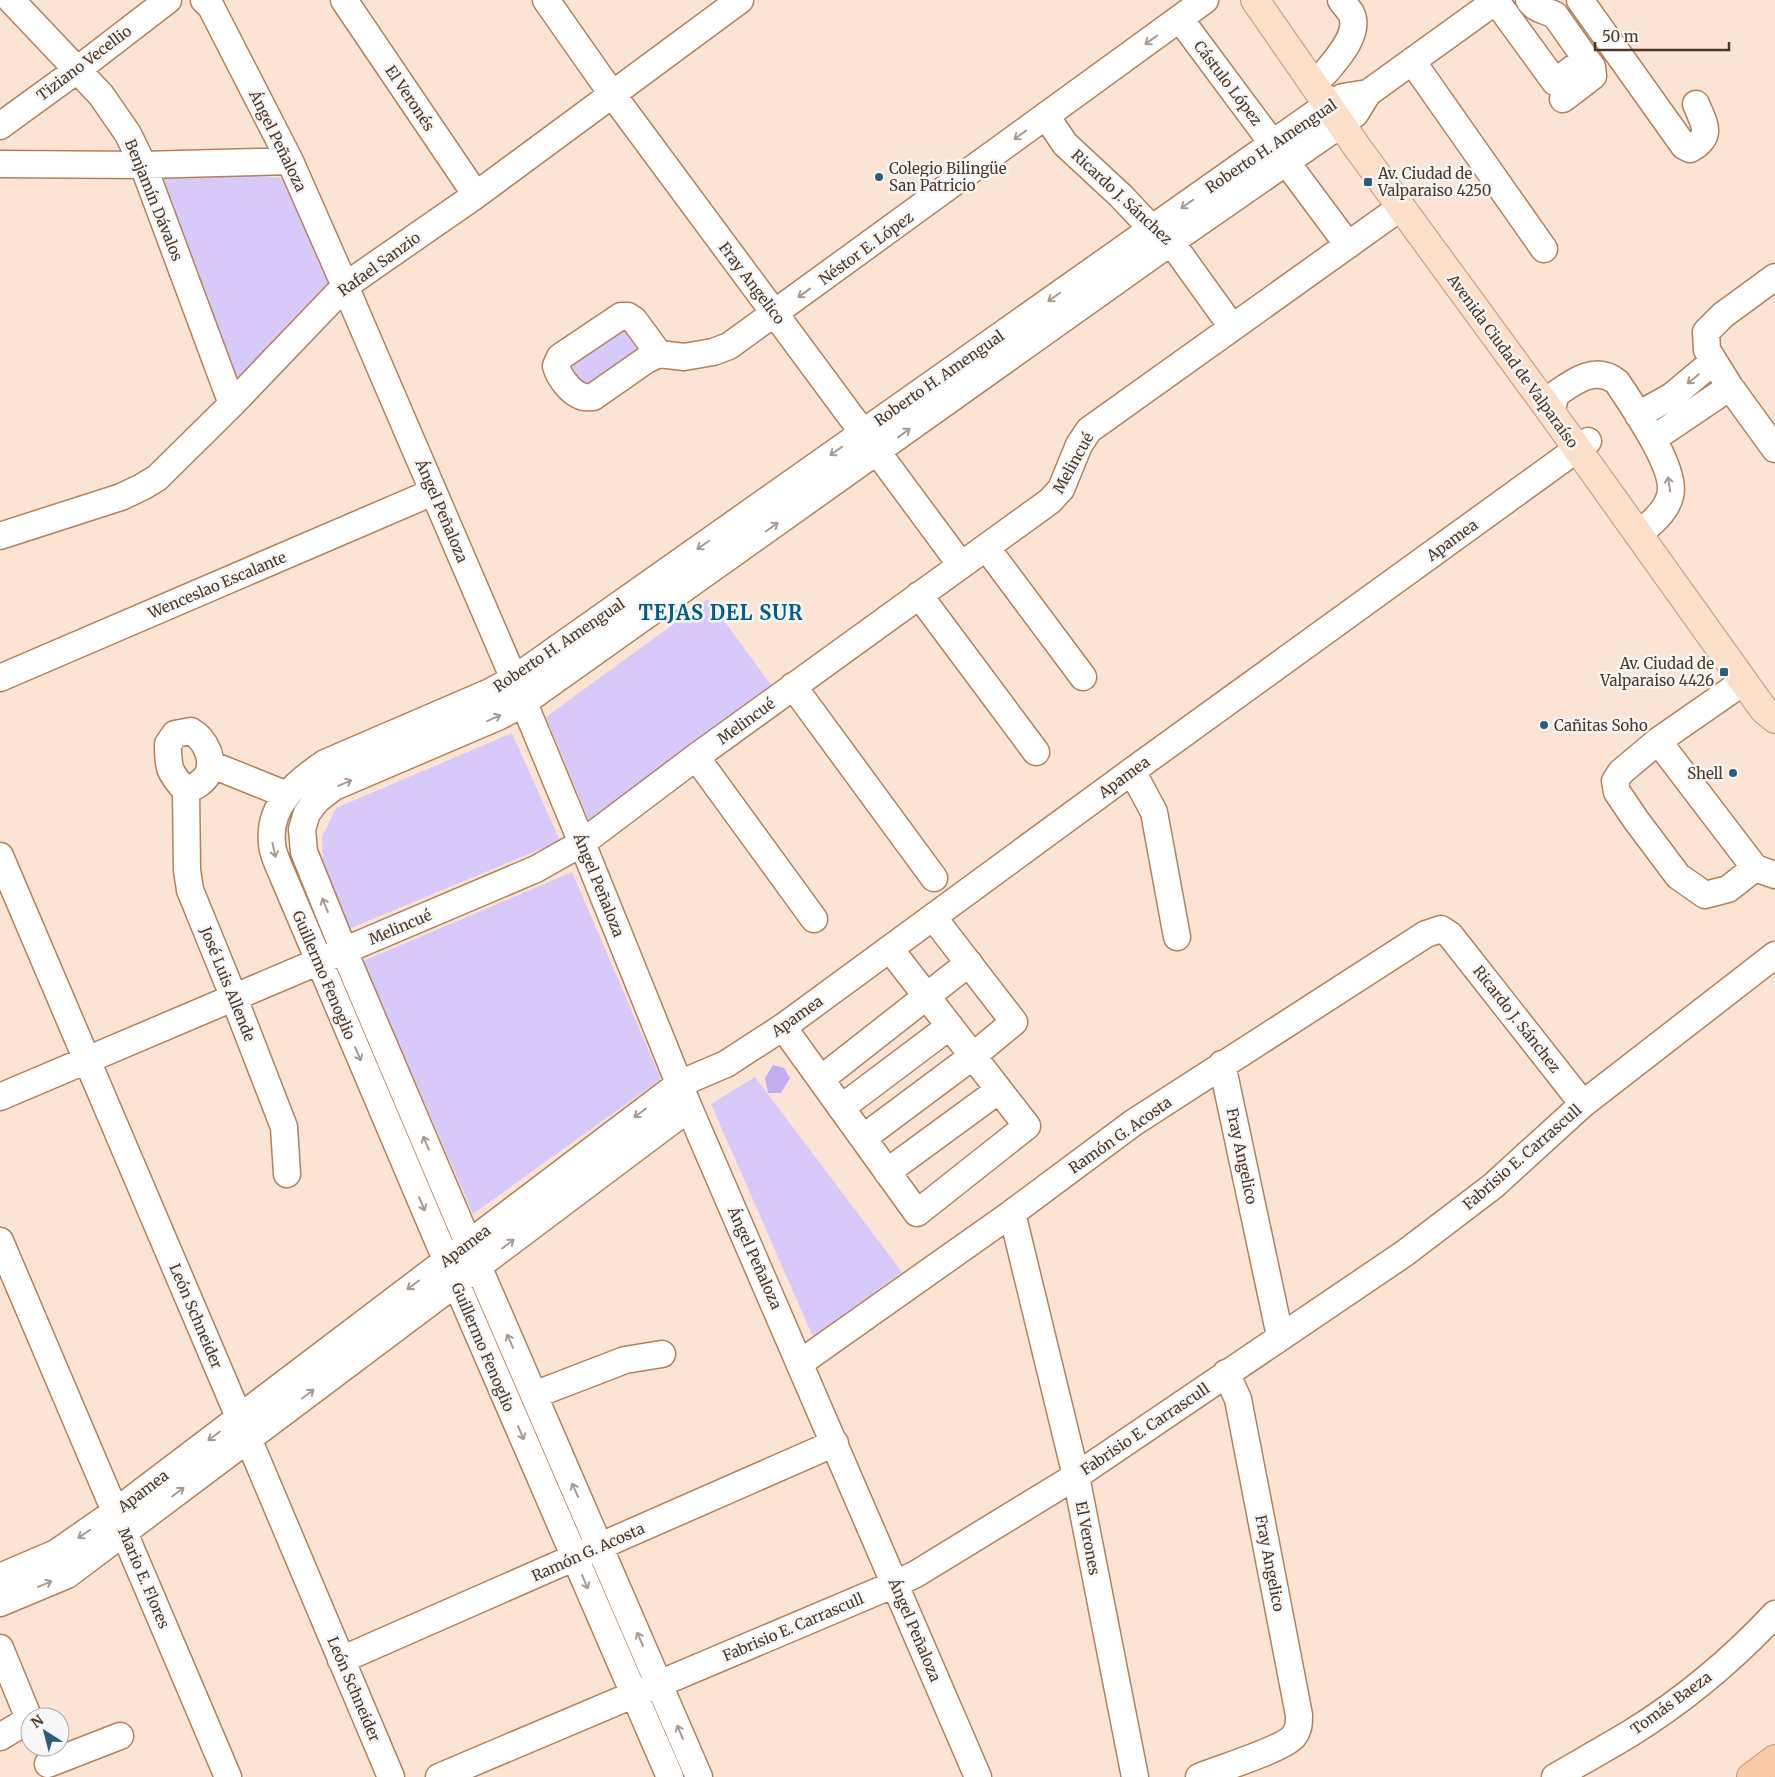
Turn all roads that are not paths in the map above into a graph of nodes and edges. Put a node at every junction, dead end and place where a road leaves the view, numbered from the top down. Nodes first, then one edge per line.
1 (11, 0) edge
2 (168, 0) edge
3 (204, 0) edge
4 (344, 0) edge
5 (546, 0) edge
6 (740, 0) edge
7 (1204, 0) edge
8 (1255, 0) edge
9 (1275, 0) edge
10 (1341, 0) edge
11 (1496, 0) edge
12 (1529, 0) edge
13 (1580, 0) edge
14 (1180, 19) junction
15 (1586, 59) junction
16 (1412, 61) junction
17 (78, 70) junction
18 (1325, 72) junction
19 (612, 94) junction
20 (1563, 99) dead end
21 (1696, 104) dead end
22 (1347, 107) junction
23 (1046, 116) junction
24 (0, 126) edge
25 (1280, 152) junction
26 (290, 161) junction
27 (0, 164) edge
28 (143, 165) junction
29 (476, 195) junction
30 (1401, 207) junction
31 (1162, 236) junction
32 (1348, 244) junction
33 (1544, 249) dead end
34 (1775, 277) edge
35 (345, 286) junction
36 (775, 314) junction
37 (1232, 327) junction
38 (659, 354) dead end
39 (1714, 362) junction
40 (1730, 387) junction
41 (1553, 403) junction
42 (232, 404) junction
43 (1638, 414) junction
44 (1653, 439) junction
45 (870, 443) junction
46 (1583, 445) junction
47 (1775, 449) edge
48 (433, 492) junction
49 (1644, 530) junction
50 (0, 536) edge
51 (986, 547) junction
52 (962, 565) junction
53 (919, 595) junction
54 (1083, 677) dead end
55 (0, 678) edge
56 (514, 679) junction
57 (1744, 682) junction
58 (793, 686) junction
59 (1775, 701) edge
60 (523, 703) junction
61 (1775, 719) edge
62 (1658, 741) junction
63 (1036, 752) dead end
64 (696, 757) junction
65 (210, 764) junction
66 (1132, 771) junction
67 (186, 790) junction
68 (284, 799) junction
69 (307, 813) joint
70 (582, 842) junction
71 (0, 856) edge
72 (1765, 872) edge
73 (934, 878) dead end
74 (933, 917) junction
75 (814, 919) dead end
76 (1450, 935) joint
77 (1177, 936) dead end
78 (890, 949) junction
79 (344, 951) junction
80 (1775, 955) edge
81 (318, 961) junction
82 (969, 964) junction
83 (926, 996) junction
84 (234, 998) junction
85 (950, 1026) junction
86 (783, 1027) junction
87 (973, 1056) junction
88 (86, 1060) junction
89 (1222, 1064) junction
90 (820, 1079) junction
91 (679, 1084) junction
92 (999, 1090) junction
93 (0, 1097) edge
94 (1583, 1104) junction
95 (689, 1108) junction
96 (842, 1108) junction
97 (863, 1138) junction
98 (888, 1172) junction
99 (287, 1174) dead end
100 (1012, 1213) junction
101 (0, 1241) edge
102 (473, 1255) junction
103 (451, 1272) junction
104 (1280, 1336) junction
105 (662, 1354) dead end
106 (800, 1363) junction
107 (1226, 1373) junction
108 (534, 1395) junction
109 (244, 1428) junction
110 (835, 1443) junction
111 (1076, 1476) junction
112 (120, 1522) junction
113 (600, 1546) junction
114 (575, 1557) junction
115 (0, 1577) edge
116 (895, 1584) junction
117 (0, 1603) edge
118 (1775, 1614) edge
119 (0, 1648) edge
120 (341, 1660) junction
121 (659, 1684) junction
122 (634, 1694) junction
123 (25, 1707) edge
124 (20, 1726) edge
125 (120, 1736) dead end
126 (0, 1737) edge
127 (1775, 1759) edge
128 (48, 1763) edge
129 (482, 1769) edge
130 (228, 1777) edge
131 (391, 1777) edge
132 (439, 1777) edge
133 (670, 1777) edge
134 (699, 1777) edge
135 (978, 1777) edge
136 (1135, 1777) edge
137 (1199, 1777) edge
138 (1555, 1777) edge
139 (1750, 1777) edge

1 - 17 street, Benjamín Dávalos
2 - 17 street, Tiziano Vecellio
3 - 26 street, Ángel Peñaloza
4 - 29 street, El Veronés
5 - 19 street, Fray Angelico
6 - 19 street, Rafael Sanzio
7 - 14 street, Néstor E. López
8 - 22 main road, Avenida Ciudad de Valparaíso
9 - 18 main road, Avenida Ciudad de Valparaíso
10 - 18 street
11 - 15 street
11 - 16 street, Roberto H. Amengual
12 - 15 street
13 - 21 street
14 -> 23 street, Néstor E. López
14 - 25 street, Cástulo López
15 - 20 street
16 - 22 street, Roberto H. Amengual
16 - 33 street
17 - 24 street, Tiziano Vecellio
17 - 28 street, Benjamín Dávalos
18 - 22 main road, Avenida Ciudad de Valparaíso
19 - 29 street, Rafael Sanzio
19 - 36 street, Fray Angelico
22 - 25 street, Roberto H. Amengual
22 - 30 main road, Avenida Ciudad de Valparaíso
22 - 41 main road, Avenida Ciudad de Valparaíso
23 - 31 street, Ricardo J. Sánchez
23 -> 36 street, Néstor E. López
25 - 31 street, Roberto H. Amengual
25 - 32 street, Cástulo López
26 - 28 street
26 - 35 street, Ángel Peñaloza
27 - 28 street
28 - 42 street, Benjamín Dávalos
29 - 35 street, Rafael Sanzio
30 - 32 street, Melincué
30 - 41 main road, Avenida Ciudad de Valparaíso
31 - 37 street, Ricardo J. Sánchez
31 - 45 street, Roberto H. Amengual
32 - 37 street, Melincué
34 - 39 street
35 - 42 street, Rafael Sanzio
35 - 48 street, Ángel Peñaloza
36 - 38 street, Néstor E. López
36 - 45 street, Fray Angelico
37 - 51 street, Melincué
39 - 40 street
39 -> 43 street
40 - 44 street
40 - 47 street
41 - 43 street
41 - 46 main road, Avenida Ciudad de Valparaíso
42 - 50 street, Rafael Sanzio
43 - 44 street
49 -> 44 street
45 - 52 street, Fray Angelico
45 -> 56 street, Roberto H. Amengual
60 -> 45 street, Roberto H. Amengual
46 - 49 main road, Avenida Ciudad de Valparaíso
46 - 66 street, Apamea
48 - 55 street, Wenceslao Escalante
48 - 56 street, Ángel Peñaloza
49 - 57 main road, Avenida Ciudad de Valparaíso
49 - 59 main road, Avenida Ciudad de Valparaíso
51 - 52 street, Melincué
51 - 54 street
52 - 53 street, Melincué
53 - 58 street, Melincué
53 - 63 street
56 - 60 street, Ángel Peñaloza
56 - 68 street, Roberto H. Amengual
57 - 61 main road, Avenida Ciudad de Valparaíso
57 - 62 street
58 - 64 street, Melincué
58 - 73 street
69 -> 60 street, Roberto H. Amengual
60 - 70 street, Ángel Peñaloza
62 - 72 street
62 - 72 street
64 - 70 street, Melincué
64 - 75 street
65 - 67 street
65 - 67 street
65 - 68 street
66 - 74 street, Apamea
66 - 77 street
67 - 84 street, José Luis Allende
68 -> 81 street, Guillermo Fenoglio
79 -> 69 street, Guillermo Fenoglio
70 - 79 street, Melincué
70 - 91 street, Ángel Peñaloza
71 - 88 street, León Schneider
74 - 78 street, Apamea
74 - 82 street
76 - 89 street, Ramón G. Acosta
76 - 94 street, Ricardo J. Sánchez
78 - 83 street
78 - 86 street, Apamea
79 - 81 street, Melincué
102 -> 79 street, Guillermo Fenoglio
80 - 94 street, Fabrisio E. Carrascull
81 - 84 street, Melincué
81 -> 103 street, Guillermo Fenoglio
82 - 83 street
82 - 87 street
83 - 85 street
83 - 90 street
84 - 88 street, Melincué
84 - 99 street, José Luis Allende
85 - 87 street
85 - 96 street
86 - 90 street
86 - 91 street, Apamea
87 - 92 street
87 - 97 street
88 - 93 street, Melincué
88 - 109 street, León Schneider
89 - 100 street, Ramón G. Acosta
89 - 104 street, Fray Angelico
90 - 96 street
91 - 95 street, Ángel Peñaloza
91 -> 102 street, Apamea
92 - 98 street
92 - 98 street
94 - 104 street, Fabrisio E. Carrascull
102 -> 95 street, Apamea
95 - 106 street, Ángel Peñaloza
96 - 97 street
97 - 98 street
100 - 106 street, Ramón G. Acosta
100 - 111 street, El Verones
101 - 112 street, Mario E. Flores
102 - 103 street, Apamea
108 -> 102 street, Guillermo Fenoglio
103 - 109 street, Apamea
103 -> 114 street, Guillermo Fenoglio
104 - 107 street, Fabrisio E. Carrascull
105 - 108 street
106 - 110 street, Ángel Peñaloza
107 - 111 street, Fabrisio E. Carrascull
107 - 137 street, Fray Angelico
113 -> 108 street, Guillermo Fenoglio
109 - 112 street, Apamea
109 - 120 street, León Schneider
110 - 113 street, Ramón G. Acosta
110 - 116 street, Ángel Peñaloza
111 - 116 street, Fabrisio E. Carrascull
111 - 136 street, El Verones
112 -> 115 street, Apamea
117 -> 112 street, Apamea
112 - 130 street, Mario E. Flores
113 - 114 street, Ramón G. Acosta
121 -> 113 street, Guillermo Fenoglio
114 - 120 street, Ramón G. Acosta
114 -> 122 street, Guillermo Fenoglio
116 - 121 street, Fabrisio E. Carrascull
116 - 135 street, Ángel Peñaloza
118 - 138 street, Tomás Baeza
119 - 123 street
120 - 131 street, León Schneider
121 - 122 street, Fabrisio E. Carrascull
134 -> 121 street, Guillermo Fenoglio
122 - 129 street, Fabrisio E. Carrascull
122 - 133 street, Guillermo Fenoglio
124 - 126 street
125 - 128 street
127 - 139 highway
129 - 132 street, Fabrisio E. Carrascull

